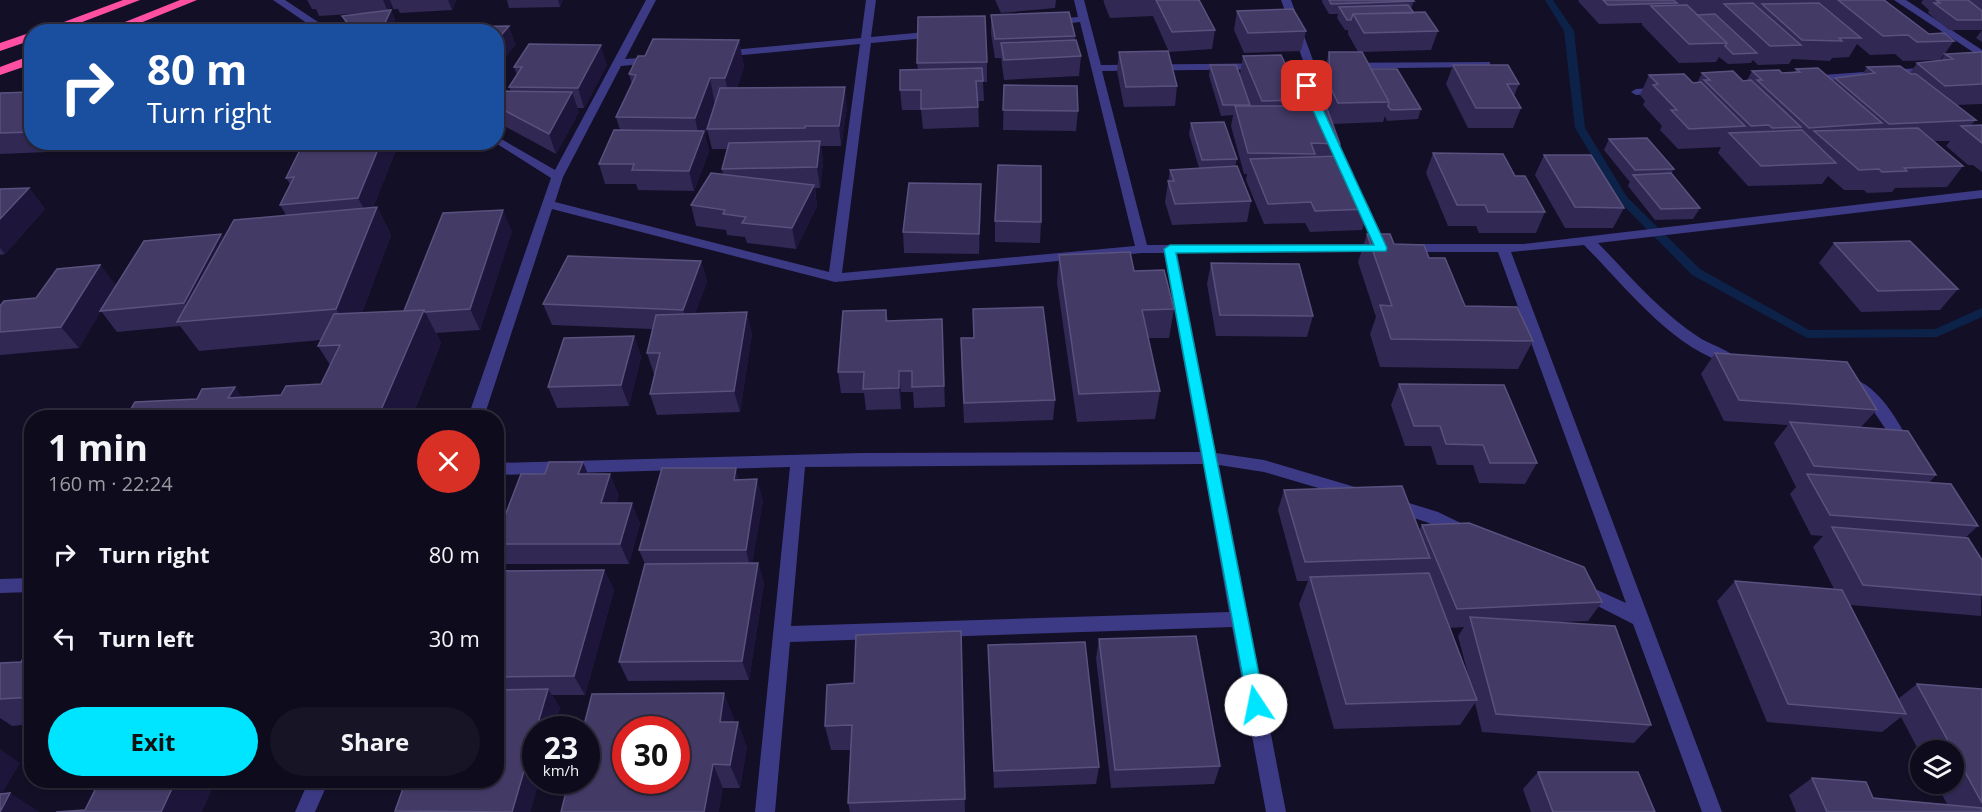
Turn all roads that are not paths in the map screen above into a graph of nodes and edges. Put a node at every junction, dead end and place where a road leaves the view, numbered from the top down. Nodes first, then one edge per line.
1 (134, 0) edge
2 (191, 0) edge
3 (278, 0) edge
4 (651, 0) edge
5 (871, 0) edge
6 (1079, 0) edge
7 (1286, 0) edge
8 (1900, 1) edge
9 (1924, 1) edge
10 (1084, 19) junction
11 (66, 24) edge
12 (127, 24) edge
13 (316, 24) edge
14 (1038, 24) edge
15 (946, 33) edge
16 (24, 38) edge
17 (867, 41) junction
18 (0, 46) edge
19 (713, 54) edge
20 (1982, 55) edge
21 (665, 59) edge
22 (24, 62) edge
23 (618, 63) junction
24 (1486, 63) edge
25 (1304, 65) junction
26 (1096, 68) junction
27 (1946, 69) edge
28 (0, 71) edge
29 (1803, 79) edge
30 (1671, 89) edge
31 (1636, 92) dead end
32 (504, 144) edge
33 (556, 177) junction
34 (1982, 194) edge
35 (548, 204) junction
36 (1588, 241) junction
37 (1382, 248) junction
38 (1503, 248) junction
39 (1142, 249) junction
40 (1170, 249) junction
41 (836, 278) junction
42 (1750, 365) edge
43 (1831, 377) edge
44 (478, 410) edge
45 (1910, 455) edge
46 (1209, 458) junction
47 (798, 461) junction
48 (504, 470) edge
49 (1474, 537) edge
50 (1568, 583) edge
51 (24, 585) edge
52 (0, 586) edge
53 (1240, 619) junction
54 (1641, 619) junction
55 (781, 634) junction
56 (316, 788) edge
57 (305, 812) edge
58 (765, 812) edge
59 (1276, 812) edge
60 (1712, 812) edge

1 - 11 highway
2 - 12 highway
3 - 13 street
4 - 23 street
5 - 17 street
6 - 10 street
7 - 25 street
8 - 9 street
8 - 20 street
10 - 14 street
10 - 26 street
15 - 17 street
16 - 18 highway
17 - 19 street
17 - 41 street
21 - 23 street
22 - 28 highway
23 - 33 street
24 - 25 street
25 - 26 street
25 - 37 street
26 - 39 street
27 - 29 street
30 - 31 street
32 - 33 street
33 - 35 street
34 - 36 street
35 - 41 street
35 - 44 street
36 - 38 street
36 - 42 street
37 - 38 street
37 - 40 street
38 - 54 street
39 - 40 street
39 - 41 street
40 - 46 street
43 - 45 street
46 - 47 street
46 - 49 street
46 - 53 street
47 - 48 street
47 - 55 street
50 - 54 street
51 - 52 street
53 - 55 street
53 - 59 street
54 - 60 street
55 - 58 street
56 - 57 street

